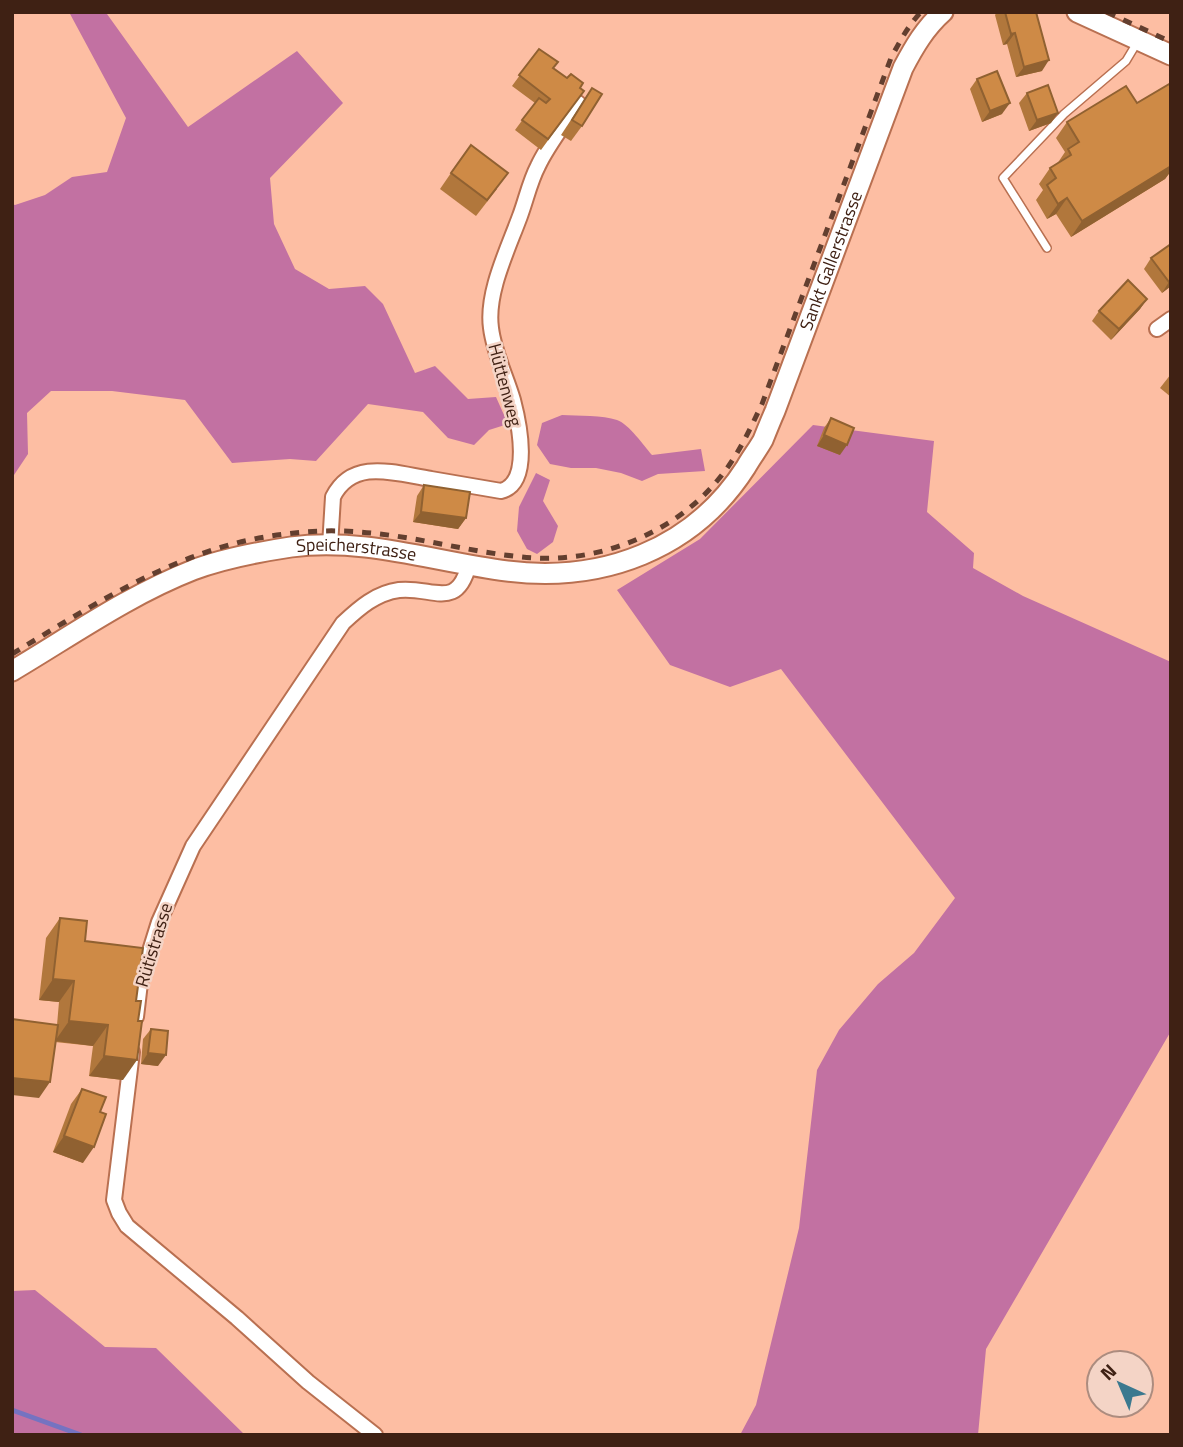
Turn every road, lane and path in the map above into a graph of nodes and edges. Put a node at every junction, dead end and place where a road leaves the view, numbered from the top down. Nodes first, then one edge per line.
1 (943, 12) edge
2 (1077, 12) edge
3 (1139, 41) junction
4 (1171, 55) edge
5 (578, 103) edge
6 (1047, 248) dead end
7 (1171, 319) edge
8 (1157, 329) dead end
9 (713, 508) joint
10 (331, 545) junction
11 (469, 564) junction
12 (12, 671) edge
13 (375, 1435) edge

1 - 9 main road, Sankt Gallerstrasse
2 - 3 main road
3 - 4 main road
3 - 6 lane
5 - 10 street, Hüttenweg
7 - 8 street
9 - 11 main road, Speicherstrasse
10 - 11 main road, Speicherstrasse
10 - 12 main road, Speicherstrasse
11 - 13 street, Rütistrasse

